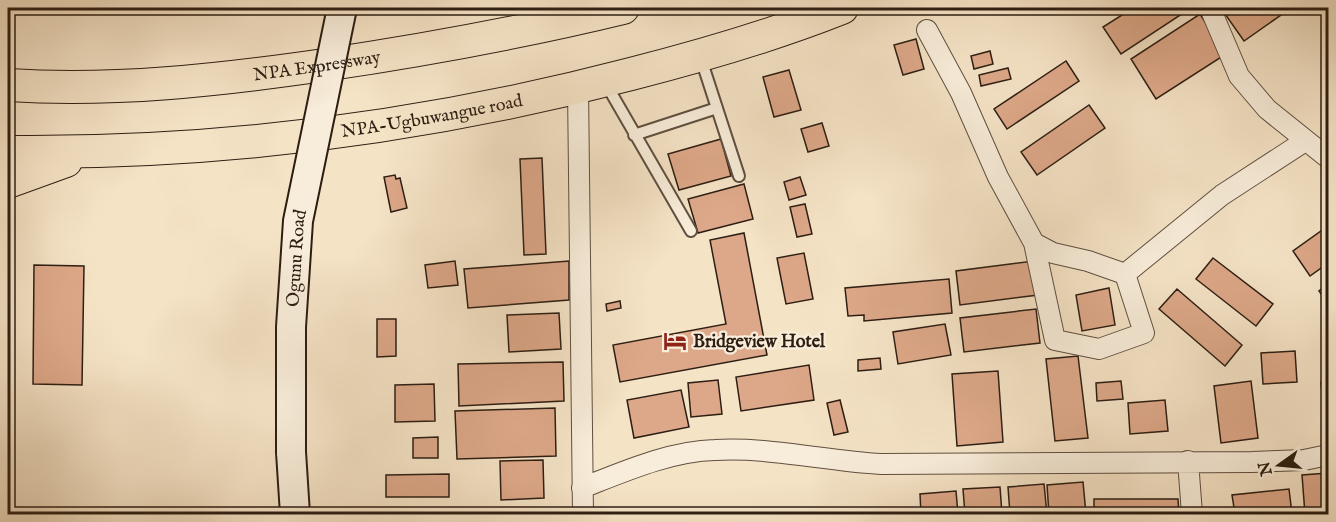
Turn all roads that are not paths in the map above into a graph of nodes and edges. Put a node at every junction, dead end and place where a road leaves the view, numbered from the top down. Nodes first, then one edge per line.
1 (342, 8) edge
2 (623, 8) edge
3 (842, 8) edge
4 (1210, 8) edge
5 (927, 30) dead end
6 (700, 56) junction
7 (8, 85) edge
8 (591, 85) junction
9 (717, 108) junction
10 (634, 135) junction
11 (1305, 141) junction
12 (8, 152) edge
13 (91, 153) junction
14 (1329, 158) edge
15 (740, 176) dead end
16 (8, 182) edge
17 (691, 231) dead end
18 (1034, 243) junction
19 (1125, 274) junction
20 (1329, 455) edge
21 (1188, 461) junction
22 (582, 488) junction
23 (295, 514) edge
24 (583, 514) edge
25 (1192, 514) edge

1 - 23 main road, Ogunu Road, bridge
2 - 7 main road, NPA Expressway
3 - 6 main road, NPA-Ugbuwangue road
4 - 11 street
5 - 18 street
6 - 8 main road, NPA-Ugbuwangue road
6 - 9 lane
8 - 10 lane
8 - 13 main road, NPA-Ugbuwangue road
8 - 22 street
9 - 10 lane
9 - 15 lane
10 - 17 lane
11 - 14 street
11 - 19 street
12 - 13 main road, NPA-Ugbuwangue road
13 - 16 main road
18 - 19 street
18 - 19 street
20 - 21 street
21 - 22 street
21 - 25 street
22 - 24 street

